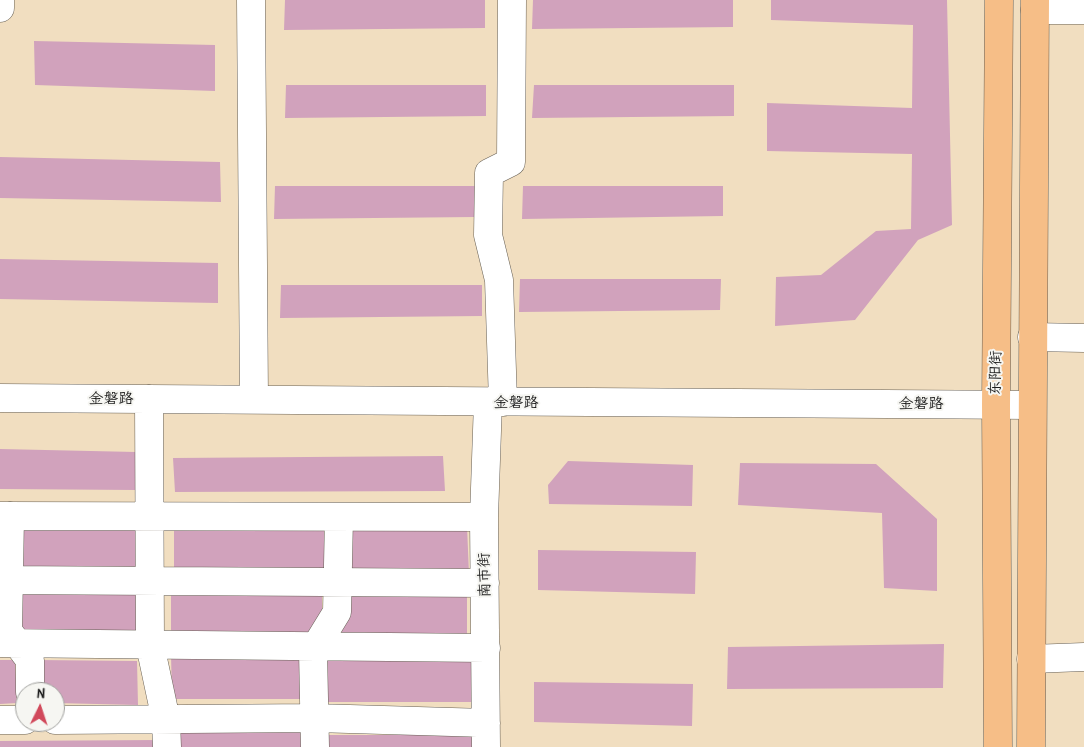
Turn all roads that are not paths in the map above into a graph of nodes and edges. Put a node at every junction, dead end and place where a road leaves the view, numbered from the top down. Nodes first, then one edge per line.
1 (0, 0) edge
2 (251, 0) edge
3 (512, 0) edge
4 (999, 0) edge
5 (1035, 5) edge
6 (0, 8) edge
7 (1084, 10) edge
8 (1032, 336) junction
9 (1084, 338) edge
10 (0, 398) edge
11 (254, 398) junction
12 (149, 399) junction
13 (496, 402) junction
14 (996, 404) junction
15 (1032, 405) junction
16 (5, 516) edge
17 (150, 516) junction
18 (339, 517) junction
19 (484, 518) junction
20 (4, 580) edge
21 (150, 581) junction
22 (338, 582) junction
23 (485, 583) junction
24 (9, 644) edge
25 (150, 645) junction
26 (316, 646) junction
27 (486, 648) junction
28 (1084, 657) edge
29 (1031, 659) junction
30 (30, 682) edge
31 (315, 718) junction
32 (0, 720) edge
33 (15, 720) edge
34 (65, 720) edge
35 (166, 720) junction
36 (486, 735) edge
37 (167, 747) edge
38 (314, 747) edge
39 (998, 747) edge
40 (1031, 747) edge

1 - 6 street
2 - 11 street
3 - 13 street, 南市街
4 - 14 main road, 东阳街
5 - 7 street
5 - 8 main road
8 - 9 street
8 - 15 main road
10 - 12 street, 金磐路
11 - 12 street, 金磐路
11 - 13 street, 金磐路
12 - 17 street
13 - 14 street, 金磐路
13 - 19 street, 南市街
14 - 15 street, 金磐路
14 - 39 main road, 东阳街
15 - 29 main road
16 - 17 street
16 - 20 street
17 - 18 street
17 - 21 street
18 - 19 street
18 - 22 street
19 - 23 street, 南市街
20 - 21 street
20 - 24 street
21 - 22 street
21 - 25 street
22 - 23 street
22 - 26 street
23 - 27 street, 南市街
24 - 25 street
24 - 30 street
25 - 26 street
25 - 35 street
26 - 27 street
26 - 31 street
27 - 36 street, 南市街
28 - 29 street
29 - 40 main road
31 - 35 street
31 - 36 street
31 - 38 street
32 - 33 street
34 - 35 street
35 - 37 street

